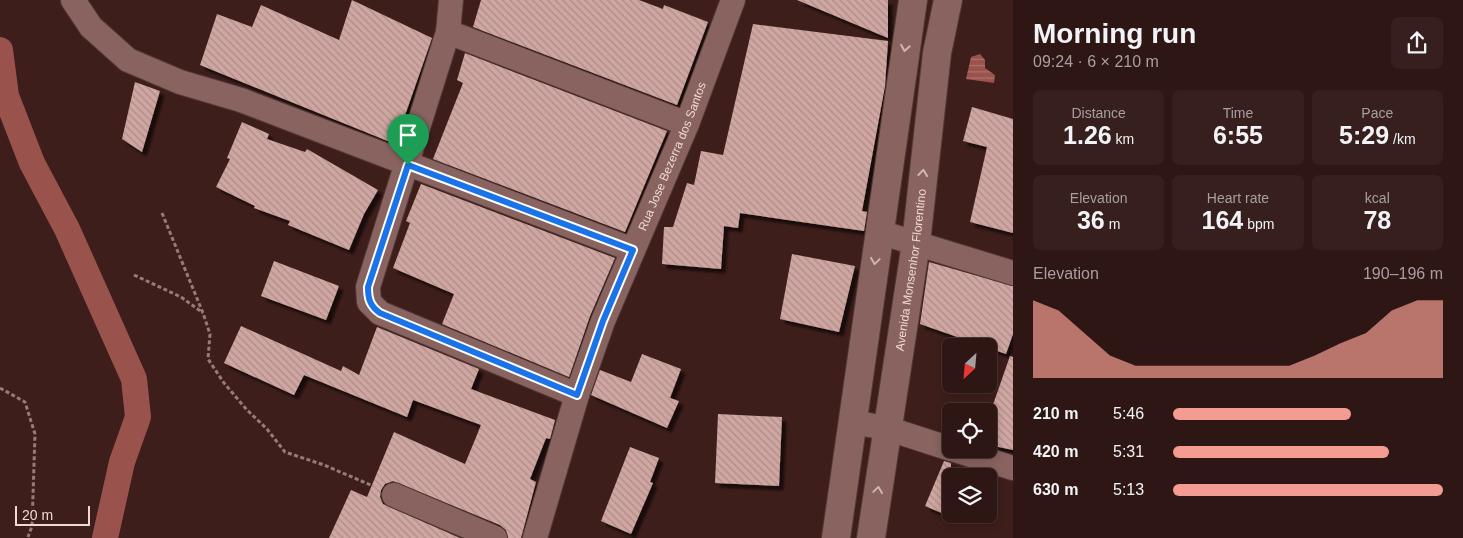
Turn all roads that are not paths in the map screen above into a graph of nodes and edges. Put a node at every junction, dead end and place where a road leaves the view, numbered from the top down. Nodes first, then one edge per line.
1 (73, 0) edge
2 (451, 0) edge
3 (733, 0) edge
4 (913, 0) edge
5 (948, 0) edge
6 (448, 32) junction
7 (686, 124) junction
8 (408, 165) junction
9 (879, 232) junction
10 (916, 243) junction
11 (633, 250) junction
12 (1013, 273) edge
13 (577, 395) junction
14 (852, 422) junction
15 (886, 428) junction
16 (942, 446) edge
17 (980, 458) edge
18 (1013, 468) edge
19 (394, 495) road end
20 (495, 538) edge
21 (535, 538) edge
22 (836, 538) edge
23 (871, 538) edge

1 - 8 street
2 - 6 street
3 - 7 street, Rua Jose Bezerra dos Santos
4 -> 9 main road
10 -> 5 main road, Avenida Monsenhor Florentino
6 - 7 street
6 - 8 street
7 - 11 street, Rua Jose Bezerra dos Santos
8 - 11 street
8 - 13 street
9 - 10 street
9 -> 14 main road
10 - 12 street
10 - 15 main road, Avenida Monsenhor Florentino
11 - 13 street, Rua Jose Bezerra dos Santos
13 - 21 street, Rua Jose Bezerra dos Santos
14 - 15 street
14 - 22 main road
15 - 16 street
23 -> 15 main road, Avenida Monsenhor Florentino
17 - 18 street
19 - 20 street

